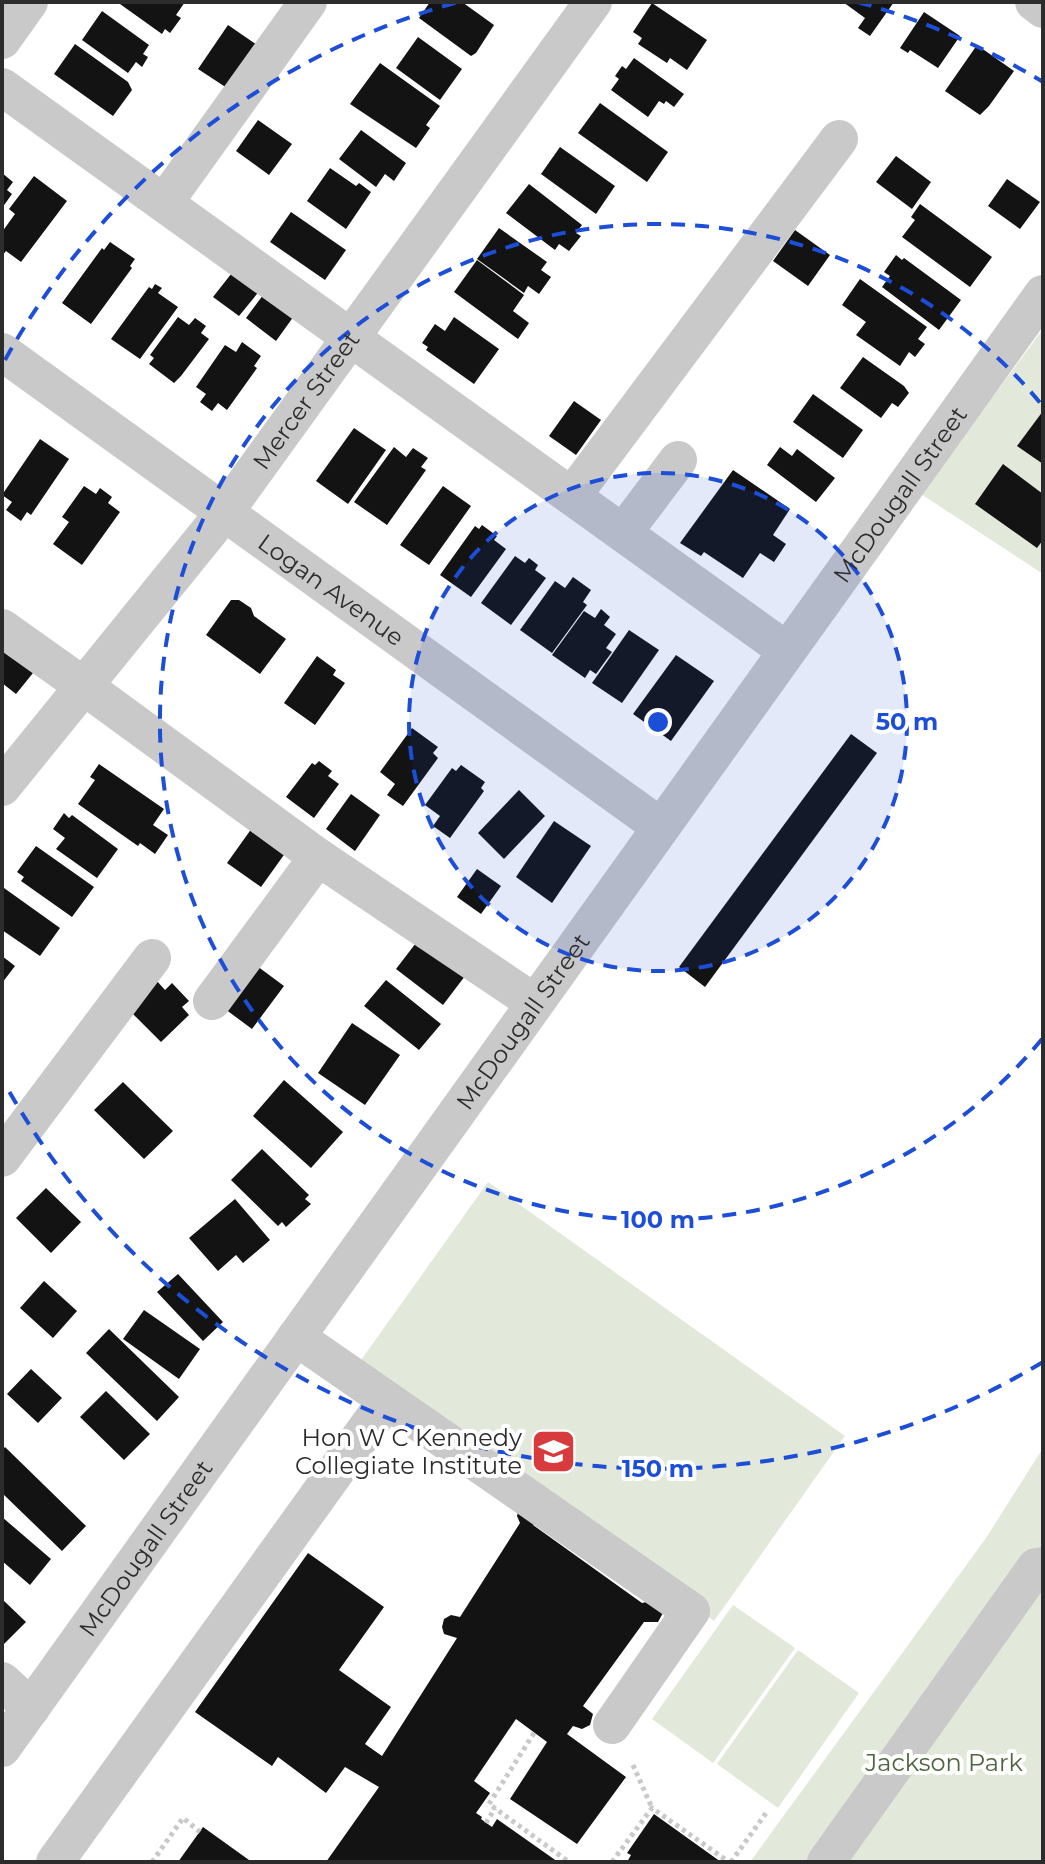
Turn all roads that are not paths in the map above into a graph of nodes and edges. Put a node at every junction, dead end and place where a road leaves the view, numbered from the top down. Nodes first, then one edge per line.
1 (29, 2) edge
2 (308, 2) edge
3 (593, 2) edge
4 (1034, 2) edge
5 (1043, 9) edge
6 (2, 40) edge
7 (2, 87) edge
8 (839, 139) dead end
9 (164, 203) junction
10 (1043, 294) edge
11 (351, 337) junction
12 (2, 352) edge
13 (678, 460) dead end
14 (572, 496) junction
15 (224, 513) junction
16 (623, 533) junction
17 (2, 628) edge
18 (787, 651) junction
19 (85, 687) junction
20 (2, 787) edge
21 (661, 827) junction
22 (318, 857) junction
23 (152, 958) dead end
24 (212, 1001) dead end
25 (535, 1003) junction
26 (2, 1158) edge
27 (296, 1337) junction
28 (387, 1400) junction
29 (1043, 1566) edge
30 (2, 1681) edge
31 (31, 1708) junction
32 (612, 1725) dead end
33 (2, 1748) edge
34 (55, 1862) edge
35 (826, 1862) edge

1 - 6 street
2 - 9 street
3 - 11 street, Mercer Street
4 - 5 street
7 - 9 street
8 - 14 street
9 - 11 street
10 - 18 street, McDougall Street
11 - 14 street
11 - 15 street, Mercer Street
12 - 15 street, Logan Avenue
13 - 16 street
14 - 16 street
15 - 19 street, Mercer Street
15 - 21 street, Logan Avenue
16 - 18 street
17 - 19 street
18 - 21 street, McDougall Street
19 - 20 street, Mercer Street
19 - 22 street
21 - 25 street, McDougall Street
22 - 24 street
22 - 25 street
23 - 26 street
25 - 27 street, McDougall Street
27 - 28 street
27 - 31 street, McDougall Street
28 - 32 street
28 - 34 street
29 - 35 street
30 - 31 street
31 - 33 street, McDougall Street

